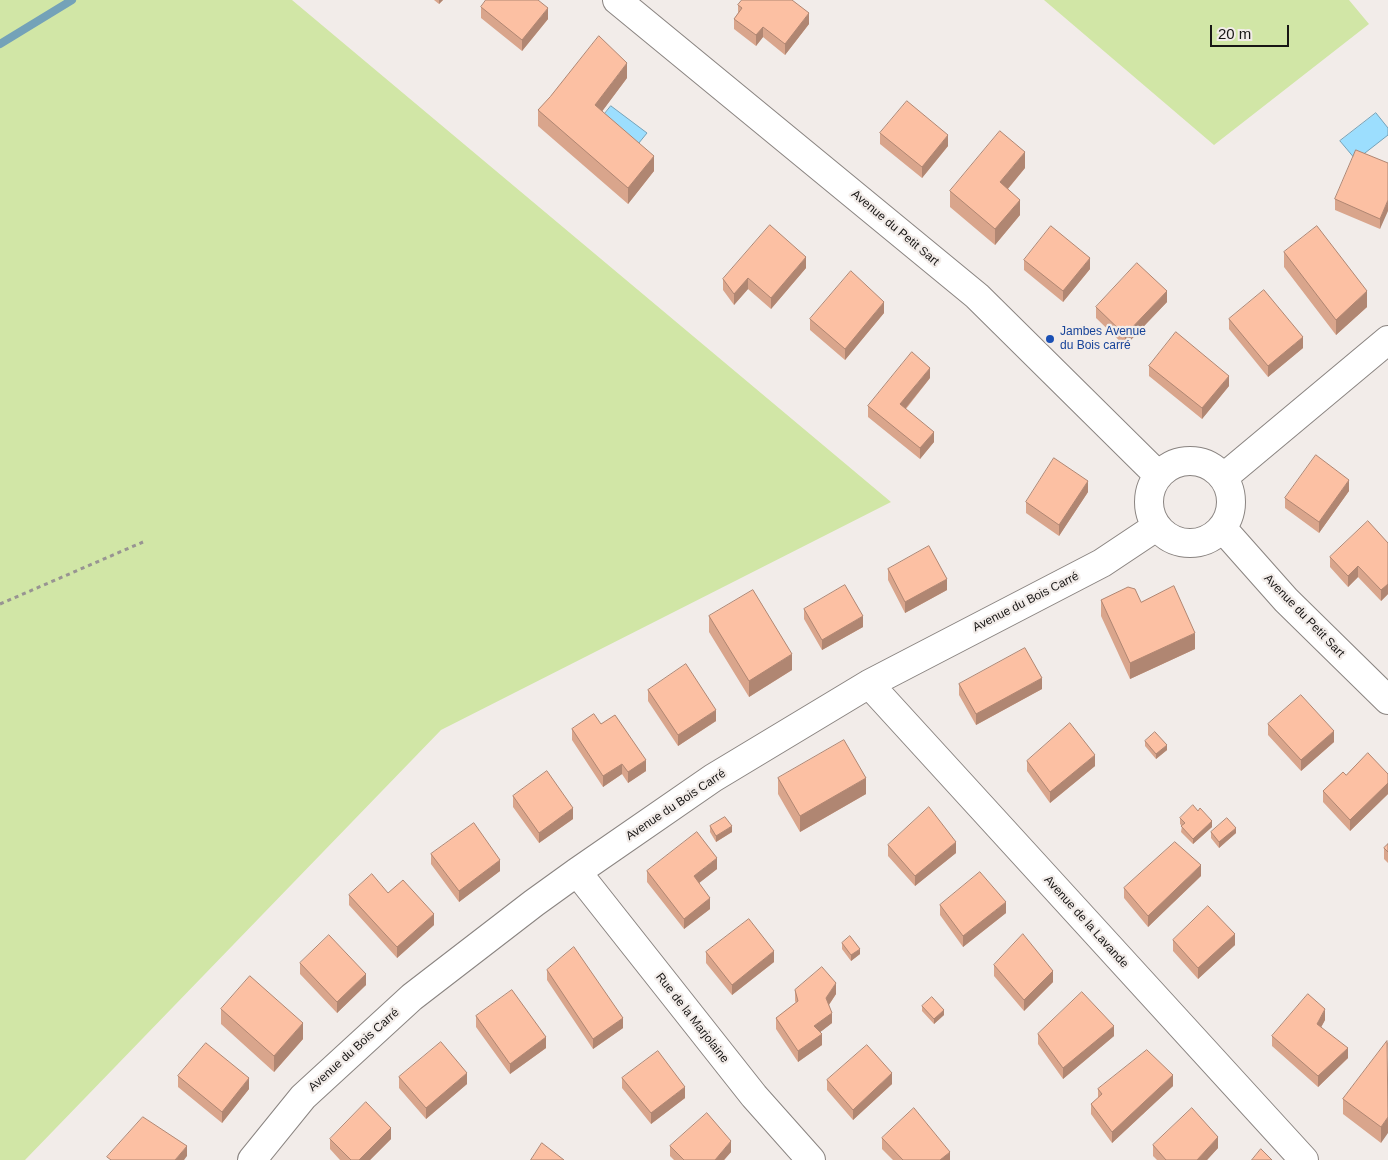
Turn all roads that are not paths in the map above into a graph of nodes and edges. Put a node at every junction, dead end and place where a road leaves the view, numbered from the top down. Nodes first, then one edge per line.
1 (617, 0) edge
2 (1388, 340) edge
3 (1157, 474) junction
4 (1224, 477) junction
5 (1156, 527) junction
6 (1222, 529) junction
7 (868, 684) junction
8 (1388, 700) edge
9 (577, 872) junction
10 (252, 1160) edge
11 (811, 1160) edge
12 (1304, 1160) edge

1 - 3 street, Avenue du Petit Sart
2 - 4 street
3 - 4 street
3 - 5 street
4 - 6 street
5 - 6 street
5 - 7 street, Avenue du Bois Carré
6 - 8 street, Avenue du Petit Sart
7 - 9 street, Avenue du Bois Carré
7 - 12 street, Avenue de la Lavande
9 - 10 street, Avenue du Bois Carré
9 - 11 street, Rue de la Marjolaine

